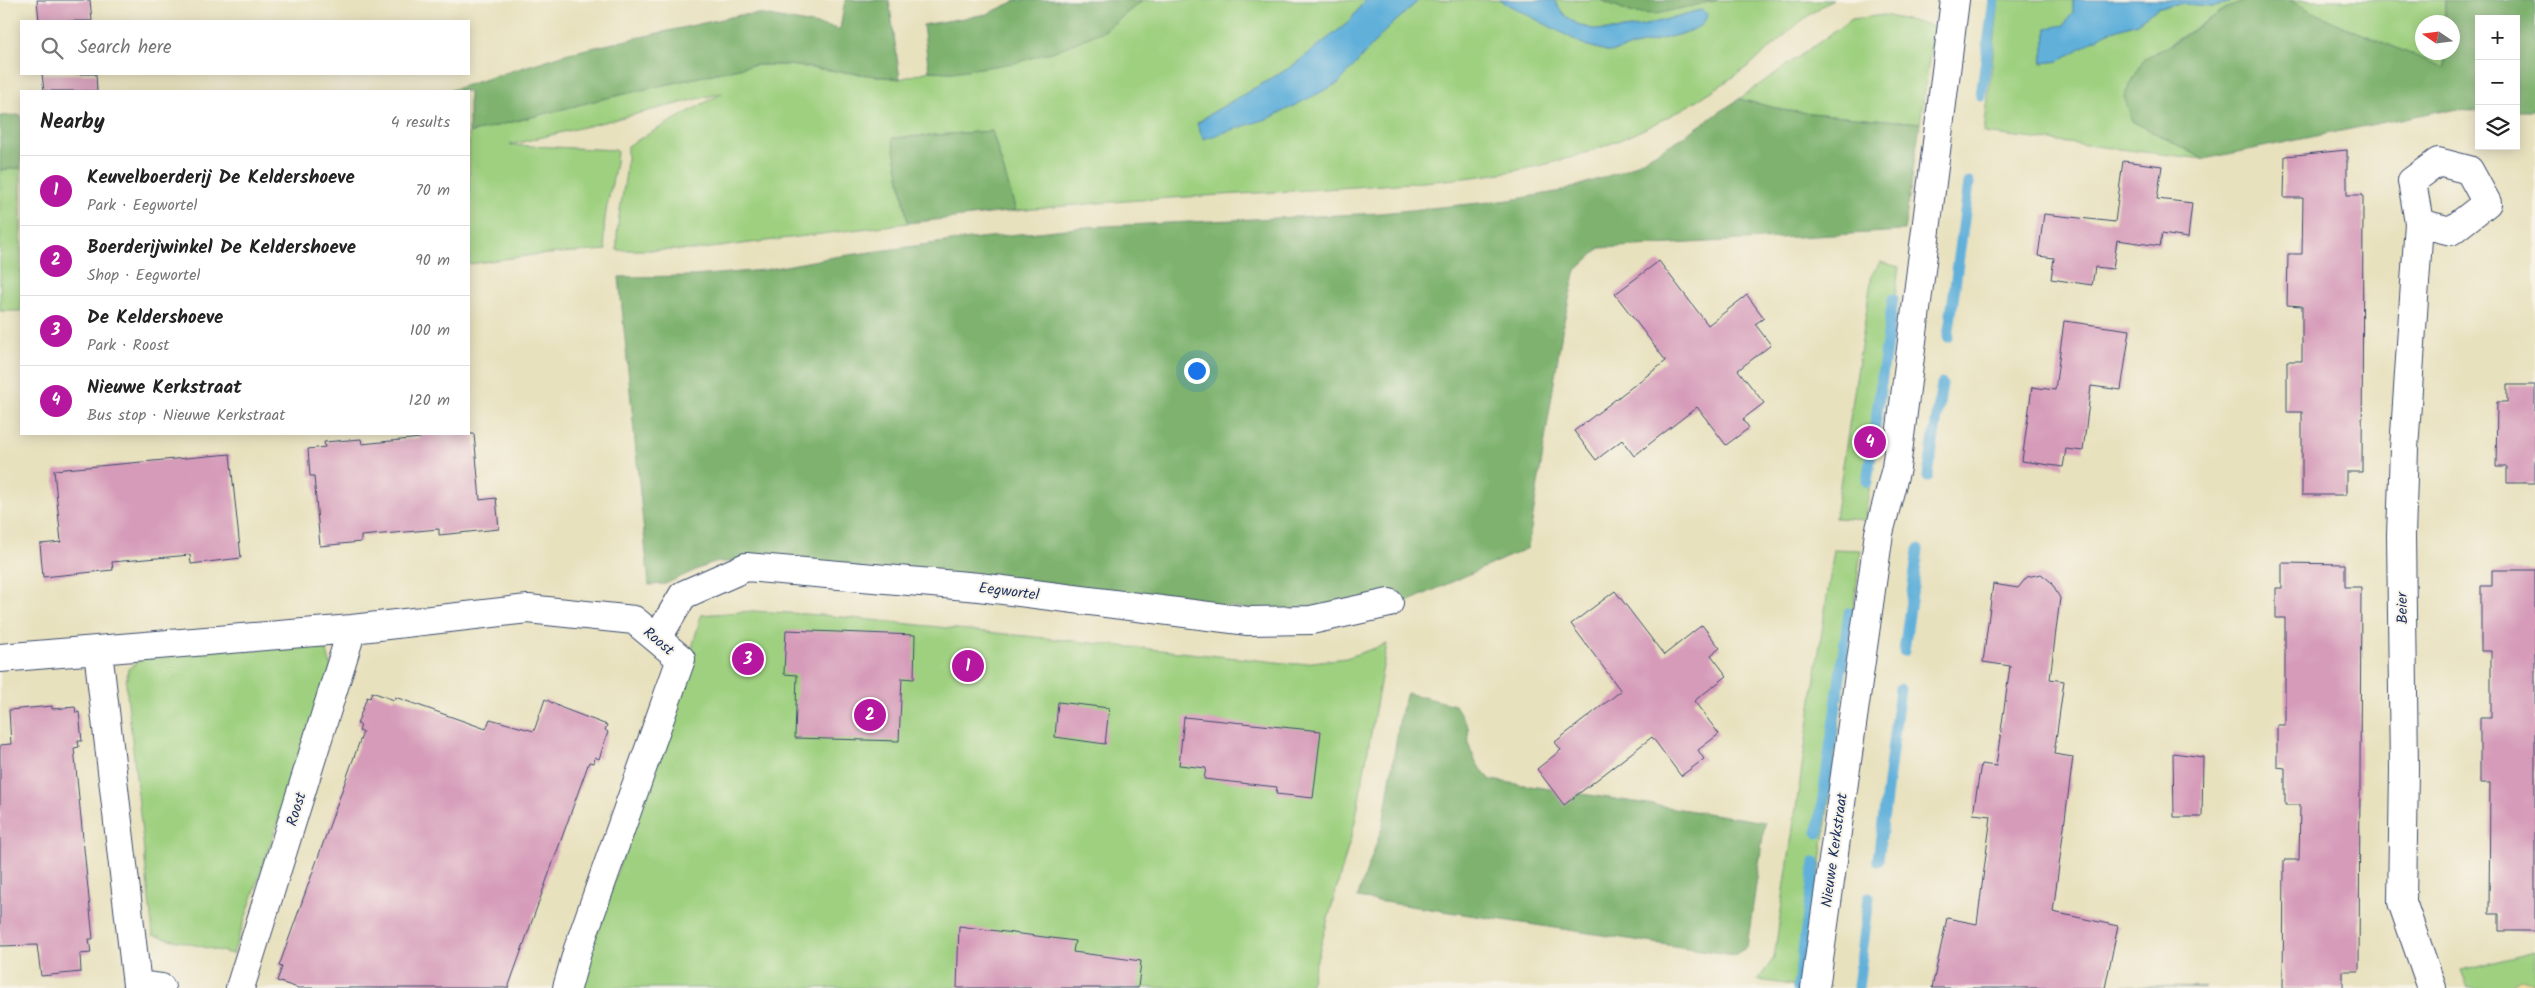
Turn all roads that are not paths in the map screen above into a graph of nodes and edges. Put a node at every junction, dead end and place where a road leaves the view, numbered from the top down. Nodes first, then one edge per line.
1 (1955, 0) edge
2 (2419, 223) dead end
3 (1389, 603) dead end
4 (352, 629) junction
5 (657, 639) junction
6 (98, 651) junction
7 (0, 658) edge
8 (160, 988) edge
9 (240, 988) edge
10 (567, 988) edge
11 (1815, 988) edge
12 (2432, 988) edge

1 - 11 street, Nieuwe Kerkstraat
2 - 12 street, Beier
3 - 5 street, Eegwortel
4 - 5 street, Roost
4 - 6 street, Roost
4 - 9 street, Roost
5 - 10 street, Roost
6 - 7 street, Roost
6 - 8 street

